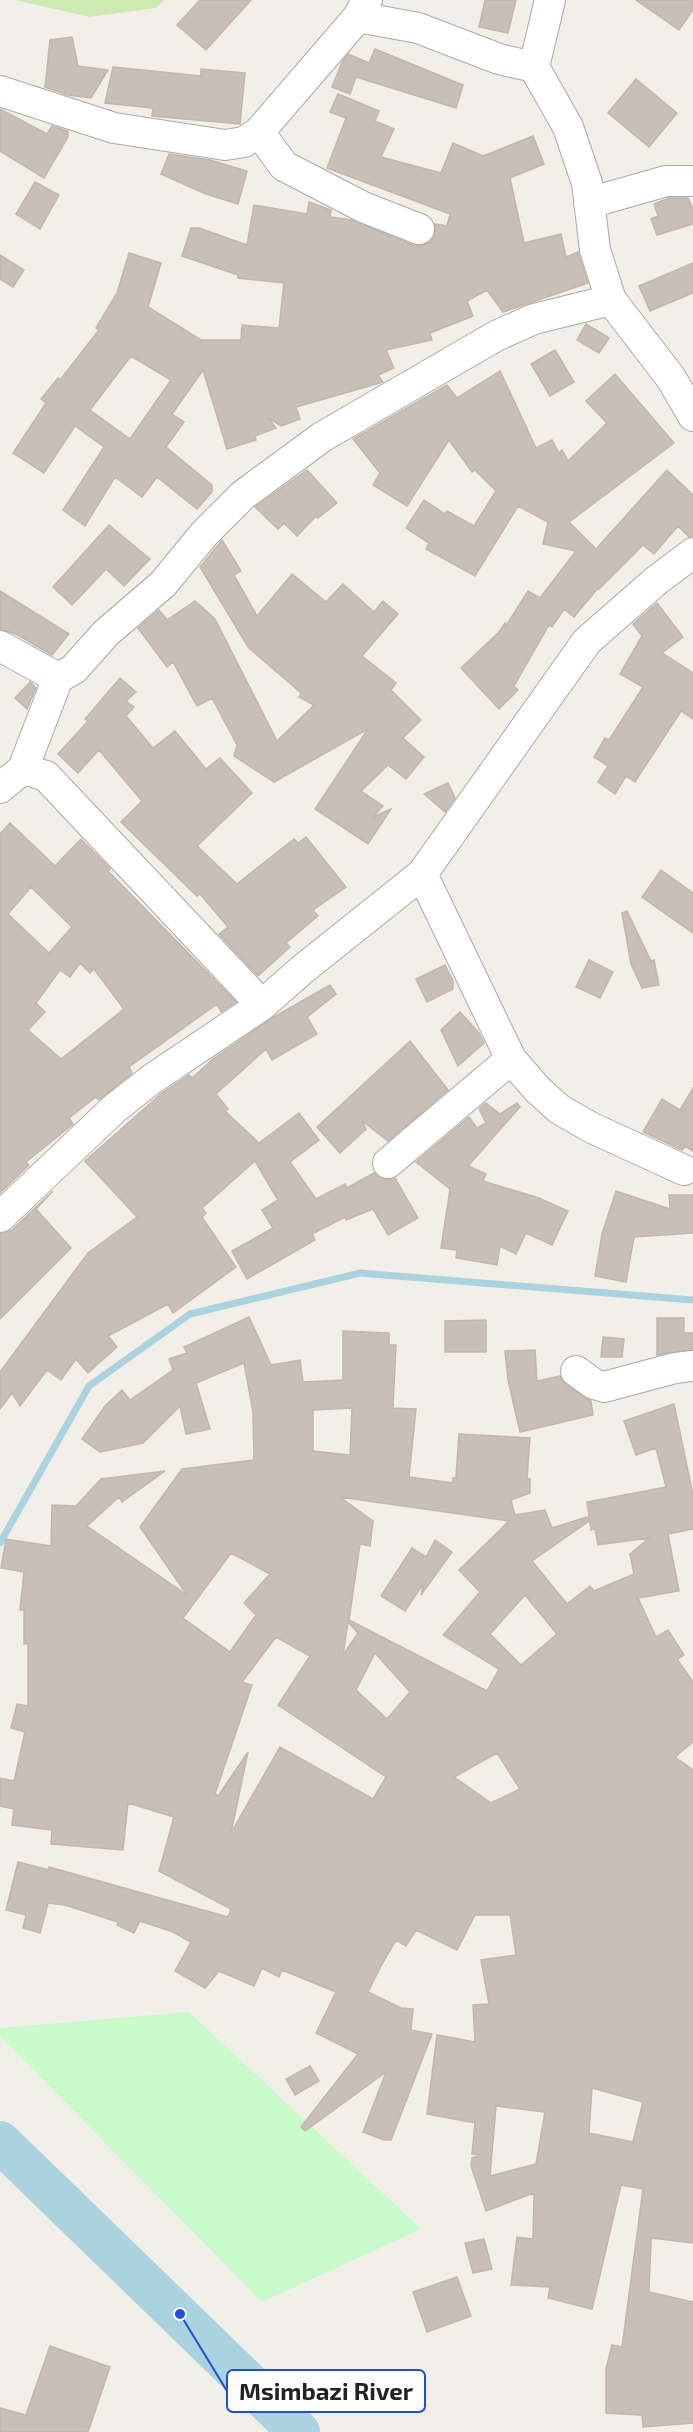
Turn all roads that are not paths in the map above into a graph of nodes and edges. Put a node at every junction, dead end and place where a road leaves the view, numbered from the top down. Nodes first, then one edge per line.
1 (550, 0) edge
2 (363, 8) edge
3 (534, 66) junction
4 (0, 92) edge
5 (259, 132) junction
6 (693, 181) edge
7 (589, 203) junction
8 (419, 229) dead end
9 (611, 300) junction
10 (693, 416) edge
11 (693, 553) edge
12 (0, 646) edge
13 (58, 678) junction
14 (23, 769) junction
15 (0, 788) edge
16 (422, 874) junction
17 (262, 1005) junction
18 (511, 1059) junction
19 (388, 1163) dead end
20 (684, 1170) dead end
21 (0, 1217) edge
22 (693, 1366) edge
23 (576, 1371) dead end

1 - 3 street
2 - 3 street
2 - 5 street
3 - 7 street
4 - 5 street
5 - 8 street
6 - 7 street
7 - 9 street
9 - 10 street
9 - 13 street
11 - 16 street
12 - 13 street
13 - 14 street
14 - 15 street
14 - 17 street
16 - 17 street
16 - 18 street
17 - 21 street
18 - 19 street
18 - 20 street
22 - 23 street

